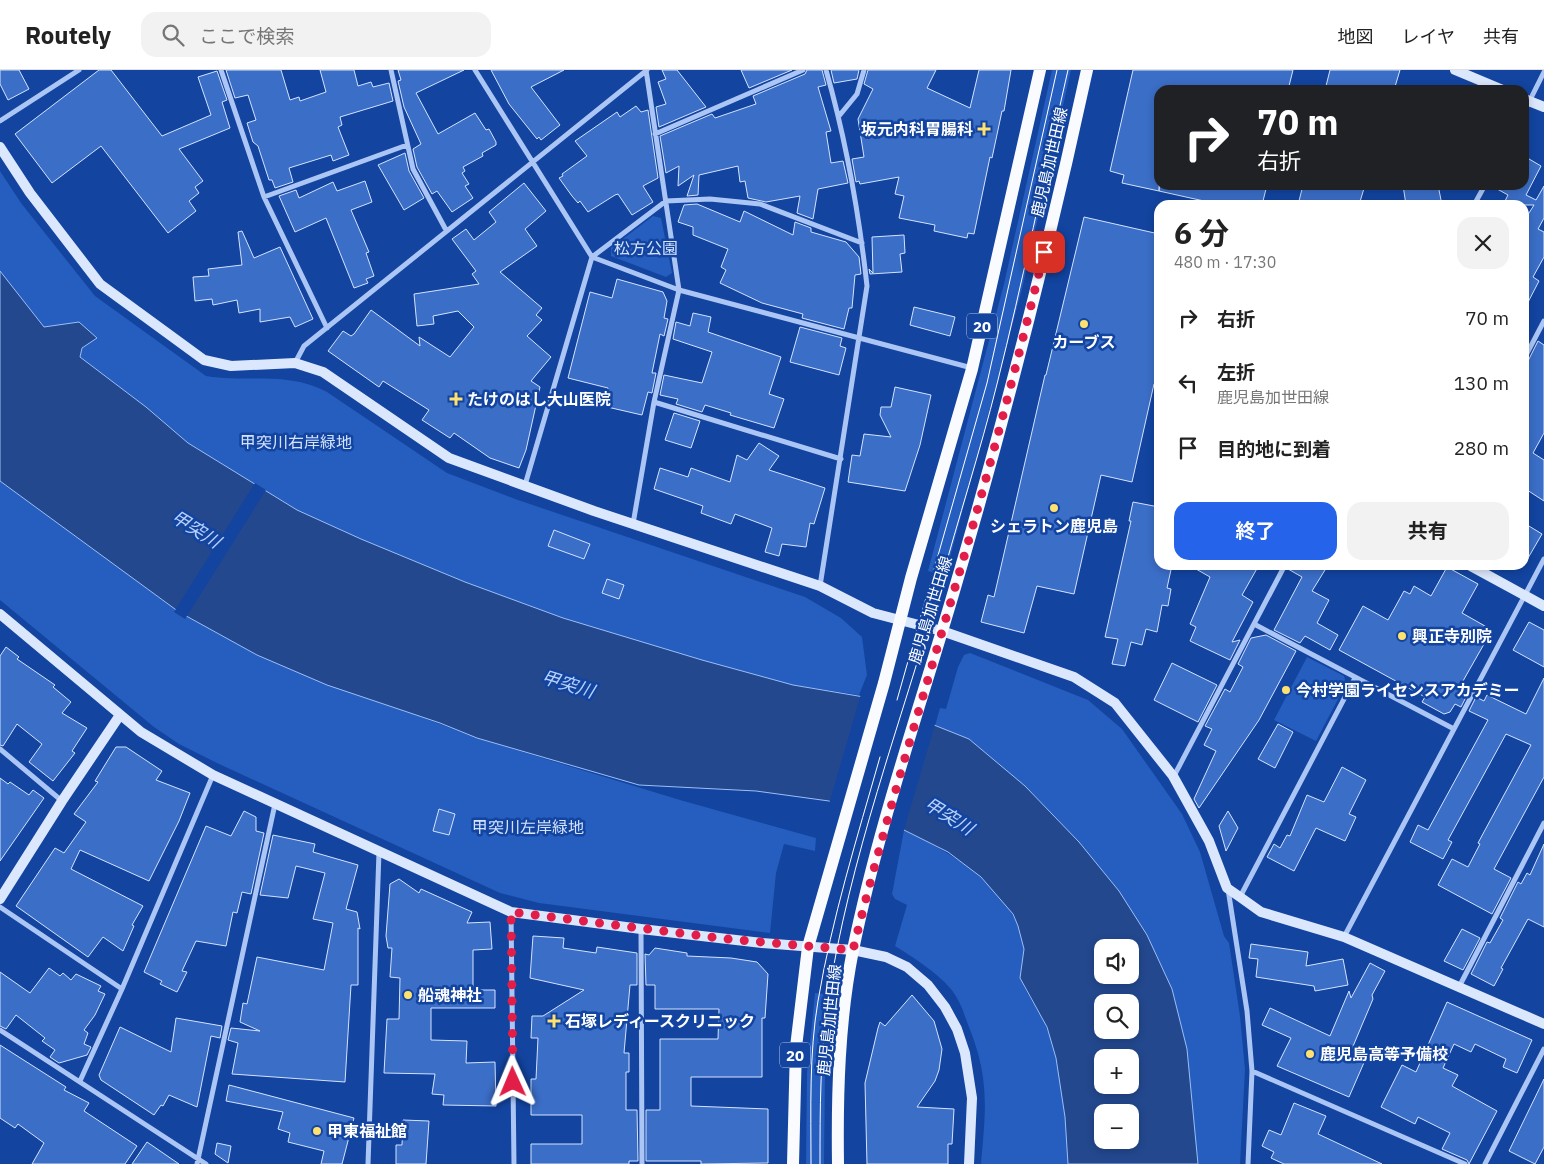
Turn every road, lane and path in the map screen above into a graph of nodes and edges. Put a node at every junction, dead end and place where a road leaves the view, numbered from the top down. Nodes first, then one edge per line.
1 (79, 70) edge
2 (221, 70) edge
3 (390, 70) edge
4 (475, 70) edge
5 (647, 70) edge
6 (804, 70) edge
7 (826, 70) edge
8 (864, 70) edge
9 (1040, 70) edge
10 (1087, 70) edge
11 (1455, 70) edge
12 (1544, 72) edge
13 (1491, 85) edge
14 (1529, 95) edge
15 (1529, 101) edge
16 (1544, 107) edge
17 (839, 116) junction
18 (0, 121) edge
19 (655, 134) junction
20 (407, 145) junction
21 (0, 147) edge
22 (533, 162) junction
23 (264, 197) junction
24 (666, 201) junction
25 (446, 230) junction
26 (862, 243) junction
27 (592, 257) junction
28 (679, 290) junction
29 (1544, 321) edge
30 (327, 328) junction
31 (859, 338) junction
32 (1529, 350) edge
33 (295, 363) junction
34 (972, 368) junction
35 (654, 402) junction
36 (841, 459) junction
37 (524, 487) junction
38 (632, 524) junction
39 (1544, 559) edge
40 (1282, 570) edge
41 (1478, 570) edge
42 (820, 586) junction
43 (1525, 596) junction
44 (1544, 606) edge
45 (0, 614) edge
46 (899, 620) junction
47 (1254, 624) junction
48 (942, 631) junction
49 (1356, 678) junction
50 (120, 715) junction
51 (1454, 729) junction
52 (0, 748) edge
53 (213, 775) junction
54 (1173, 776) junction
55 (62, 801) junction
56 (276, 804) junction
57 (1544, 823) edge
58 (379, 852) junction
59 (3, 887) edge
60 (1227, 888) junction
61 (1240, 897) junction
62 (0, 899) edge
63 (0, 907) edge
64 (511, 912) junction
65 (641, 930) junction
66 (1344, 937) junction
67 (808, 946) junction
68 (853, 950) junction
69 (1458, 988) junction
70 (122, 989) junction
71 (1544, 1024) edge
72 (0, 1030) edge
73 (1544, 1049) edge
74 (1252, 1071) junction
75 (80, 1081) junction
76 (198, 1162) edge
77 (206, 1164) edge
78 (368, 1164) edge
79 (514, 1164) edge
80 (642, 1164) edge
81 (793, 1164) edge
82 (838, 1164) edge
83 (969, 1164) edge
84 (1248, 1164) edge
85 (1465, 1164) edge
86 (1485, 1164) edge

1 - 18 street
2 - 23 street
3 - 20 street
4 - 22 street
5 - 19 street
5 - 22 street
6 - 19 street
7 - 17 street
8 - 17 street
9 - 34 main road, 鹿児島加世田線 / 20
10 - 48 main road, 鹿児島加世田線
11 - 13 street
12 - 14 street
15 - 16 street
17 - 26 street
19 - 24 street
20 - 23 street
20 - 25 street
21 - 33 street
22 - 25 street
22 - 27 street
23 - 30 street
24 - 26 street
24 - 27 street
24 - 28 street
25 - 30 street
26 - 31 street
27 - 28 street
27 - 37 street
28 - 31 street
28 - 35 street
29 - 32 street
30 - 33 street
31 - 34 street
31 - 36 street
33 - 37 street
34 - 46 main road, 鹿児島加世田線 / 20
35 - 36 street
35 - 38 street
36 - 42 street
37 - 38 street
38 - 42 street
39 - 43 street
40 - 47 street
41 - 43 street
42 - 46 street
43 - 44 street
43 - 51 street
45 - 50 street
46 - 48 street
46 - 67 main road, 鹿児島加世田線 / 20
47 - 49 street
47 - 54 street
48 - 54 street
48 - 68 main road, 鹿児島加世田線
49 - 51 street
49 - 61 street
50 - 53 street
50 - 55 street
51 - 66 street
52 - 55 street
53 - 56 street
53 - 70 street
54 - 60 street
55 - 59 street
56 - 58 street
56 - 76 street
57 - 69 street
58 - 64 street
58 - 78 street
59 - 62 street
60 - 61 street
60 - 74 street
61 - 66 street
63 - 70 street
64 - 65 street
64 - 79 street
65 - 67 street
65 - 80 street
66 - 69 street
67 - 68 street
67 - 81 main road, 鹿児島加世田線 / 20
68 - 82 main road, 鹿児島加世田線
68 - 83 street
69 - 71 street
70 - 75 street
72 - 75 street
73 - 86 street
74 - 84 street
74 - 85 street
75 - 76 street
76 - 77 street

